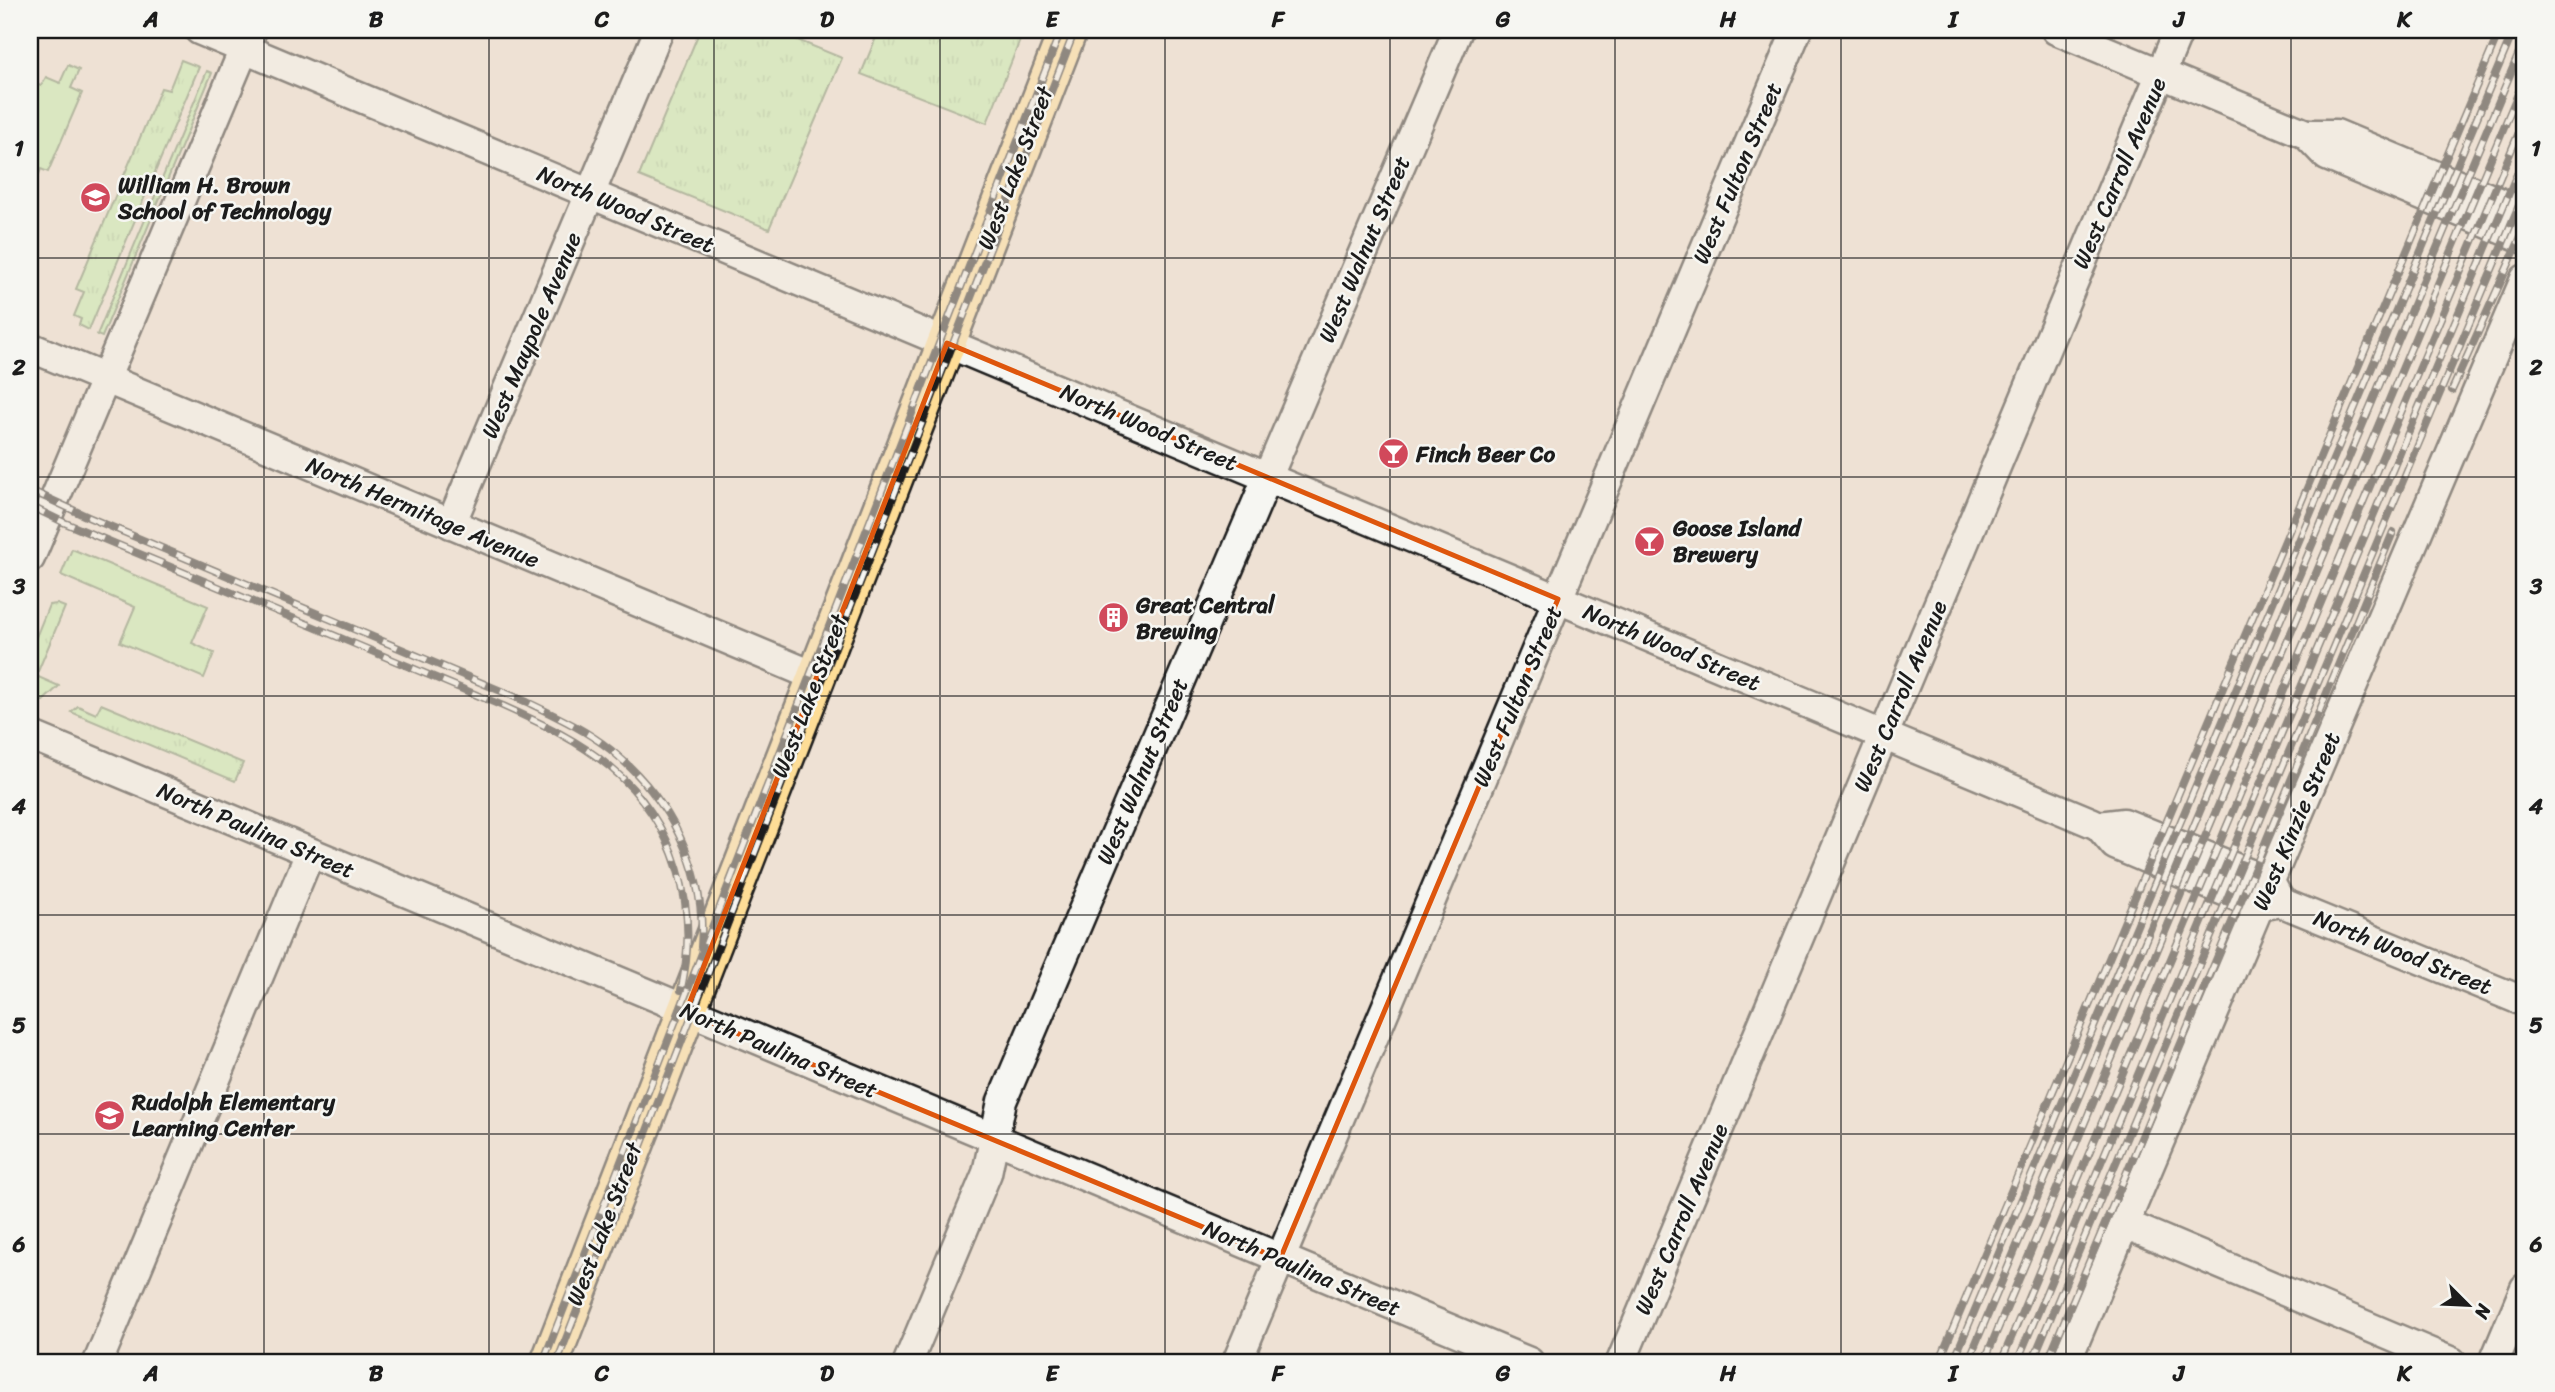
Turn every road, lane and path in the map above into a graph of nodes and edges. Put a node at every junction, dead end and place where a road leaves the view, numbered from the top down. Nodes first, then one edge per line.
1 (199, 30) edge
2 (659, 30) edge
3 (1068, 30) edge
4 (1458, 30) edge
5 (1797, 30) edge
6 (2056, 30) edge
7 (2179, 30) edge
8 (248, 39) edge
9 (2161, 73) junction
10 (2306, 135) junction
11 (590, 193) junction
12 (2525, 212) edge
13 (2525, 239) edge
14 (2525, 279) edge
15 (947, 343) junction
16 (30, 347) edge
17 (105, 379) junction
18 (1267, 477) junction
19 (451, 524) junction
20 (30, 558) edge
21 (1558, 599) junction
22 (817, 677) junction
23 (1883, 735) junction
24 (30, 736) edge
25 (310, 853) junction
26 (2270, 896) junction
27 (2525, 1002) edge
28 (686, 1012) junction
29 (994, 1139) junction
30 (2125, 1224) junction
31 (1280, 1259) junction
32 (2525, 1288) edge
33 (98, 1362) edge
34 (550, 1362) edge
35 (908, 1362) edge
36 (1237, 1362) edge
37 (1529, 1362) edge
38 (1620, 1362) edge
39 (2066, 1362) edge
40 (2452, 1362) edge
41 (2494, 1362) edge

1 - 8 street, North Wood Street
2 - 11 street, West Maypole Avenue
3 - 15 main road, West Lake Street
4 - 18 street, West Walnut Street
5 - 21 street, West Fulton Street
6 - 9 street
7 - 9 street, West Carroll Avenue
8 - 11 street, North Wood Street
8 - 17 street
9 - 10 street
9 - 23 street, West Carroll Avenue
10 - 12 street
10 - 13 street
11 - 15 street, North Wood Street
11 - 19 street, West Maypole Avenue
14 - 26 street, West Kinzie Street
15 - 18 street, North Wood Street
15 - 22 main road, West Lake Street
16 - 17 street, North Hermitage Avenue
17 - 19 street, North Hermitage Avenue
17 - 20 street
18 - 21 street, North Wood Street
18 - 29 street, West Walnut Street
19 - 22 street, North Hermitage Avenue
21 - 23 street, North Wood Street
21 - 31 street, West Fulton Street
22 - 28 main road, West Lake Street
23 - 26 street, North Wood Street
23 - 38 street, West Carroll Avenue
24 - 25 street, North Paulina Street
25 - 28 street, North Paulina Street
25 - 33 street
26 - 27 street, North Wood Street
26 - 30 street, West Kinzie Street
28 - 29 street, North Paulina Street
28 - 34 main road, West Lake Street
29 - 31 street, North Paulina Street
29 - 35 street, West Walnut Street
30 - 39 street, West Kinzie Street
30 - 40 street
31 - 36 street, West Fulton Street
31 - 37 street, North Paulina Street
32 - 41 street

